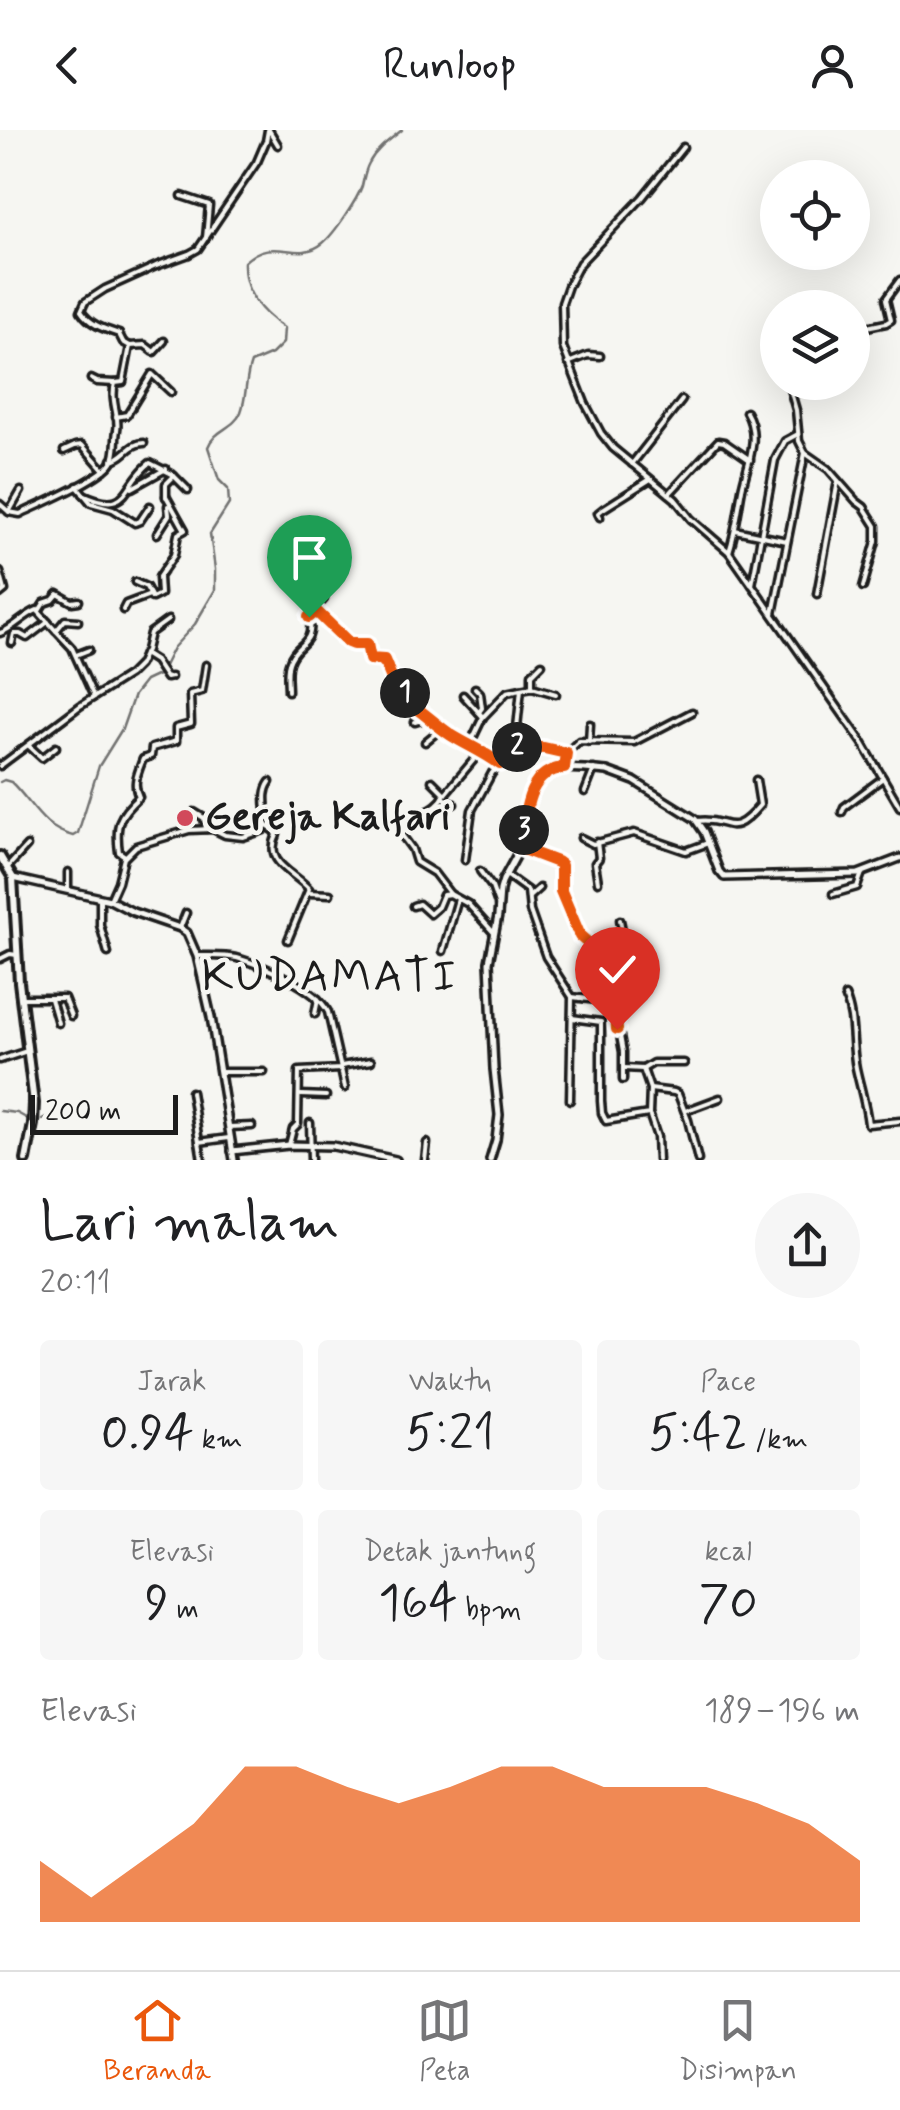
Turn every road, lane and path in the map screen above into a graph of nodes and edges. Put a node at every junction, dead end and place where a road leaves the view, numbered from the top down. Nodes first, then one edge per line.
1 (269, 130) edge
2 (278, 146) dead end
3 (682, 147) dead end
4 (182, 196) dead end
5 (206, 238) junction
6 (900, 280) edge
7 (870, 326) edge
8 (164, 341) dead end
9 (130, 346) junction
10 (600, 356) dead end
11 (568, 363) junction
12 (91, 379) dead end
13 (114, 382) junction
14 (171, 392) dead end
15 (682, 400) dead end
16 (793, 400) edge
17 (746, 412) dead end
18 (116, 417) junction
19 (798, 434) junction
20 (144, 442) dead end
21 (64, 450) dead end
22 (804, 453) junction
23 (112, 460) junction
24 (750, 461) junction
25 (632, 464) junction
26 (166, 469) junction
27 (104, 470) junction
28 (174, 476) junction
29 (649, 480) junction
30 (838, 481) junction
31 (77, 486) junction
32 (132, 488) junction
33 (188, 490) dead end
34 (21, 491) dead end
35 (82, 494) junction
36 (669, 494) junction
37 (166, 496) junction
38 (0, 504) edge
39 (150, 506) dead end
40 (9, 512) junction
41 (600, 517) dead end
42 (735, 530) junction
43 (157, 534) dead end
44 (761, 534) junction
45 (787, 540) junction
46 (729, 552) junction
47 (0, 572) edge
48 (320, 573) dead end
49 (134, 582) dead end
50 (752, 585) junction
51 (863, 587) dead end
52 (0, 594) edge
53 (816, 594) dead end
54 (150, 595) junction
55 (80, 601) dead end
56 (123, 610) dead end
57 (39, 611) junction
58 (316, 611) junction
59 (773, 614) junction
60 (168, 620) dead end
61 (78, 621) dead end
62 (48, 622) junction
63 (56, 631) junction
64 (0, 633) edge
65 (12, 643) dead end
66 (89, 650) dead end
67 (144, 654) junction
68 (76, 656) junction
69 (542, 664) dead end
70 (206, 666) dead end
71 (172, 677) dead end
72 (532, 687) junction
73 (475, 688) dead end
74 (522, 688) junction
75 (288, 690) dead end
76 (556, 694) dead end
77 (462, 695) dead end
78 (94, 697) junction
79 (692, 712) dead end
80 (481, 715) junction
81 (430, 717) junction
82 (415, 722) dead end
83 (590, 724) dead end
84 (442, 728) junction
85 (424, 742) dead end
86 (588, 742) junction
87 (470, 744) junction
88 (28, 746) junction
89 (514, 747) junction
90 (56, 748) dead end
91 (482, 750) junction
92 (566, 753) junction
93 (500, 764) junction
94 (0, 766) edge
95 (564, 768) junction
96 (594, 769) junction
97 (884, 778) junction
98 (756, 780) dead end
99 (432, 781) dead end
100 (270, 782) dead end
101 (586, 792) dead end
102 (445, 796) junction
103 (454, 804) dead end
104 (900, 807) edge
105 (194, 812) dead end
106 (842, 812) dead end
107 (697, 821) junction
108 (266, 826) junction
109 (206, 829) junction
110 (581, 838) dead end
111 (597, 842) junction
112 (708, 843) junction
113 (27, 846) dead end
114 (520, 848) junction
115 (0, 856) edge
116 (126, 856) junction
117 (900, 858) edge
118 (465, 860) dead end
119 (8, 866) junction
120 (68, 872) dead end
121 (480, 872) dead end
122 (862, 873) junction
123 (506, 875) junction
124 (13, 878) junction
125 (598, 882) dead end
126 (539, 888) dead end
127 (68, 889) junction
128 (309, 894) junction
129 (330, 894) dead end
130 (450, 894) junction
131 (833, 894) dead end
132 (100, 897) junction
133 (530, 897) junction
134 (458, 899) junction
135 (110, 900) junction
136 (498, 904) junction
137 (412, 906) dead end
138 (186, 913) dead end
139 (620, 920) dead end
140 (180, 928) junction
141 (494, 932) junction
142 (288, 940) dead end
143 (443, 951) dead end
144 (108, 952) dead end
145 (598, 953) junction
146 (16, 954) junction
147 (196, 956) junction
148 (0, 960) edge
149 (845, 996) dead end
150 (21, 998) junction
151 (51, 998) junction
152 (572, 998) junction
153 (318, 999) junction
154 (622, 1003) junction
155 (315, 1014) dead end
156 (71, 1016) dead end
157 (572, 1018) junction
158 (58, 1023) dead end
159 (27, 1052) junction
160 (0, 1060) edge
161 (371, 1061) dead end
162 (684, 1063) dead end
163 (341, 1067) junction
164 (624, 1068) junction
165 (643, 1069) junction
166 (220, 1072) junction
167 (264, 1072) dead end
168 (623, 1080) dead end
169 (345, 1088) dead end
170 (650, 1089) junction
171 (190, 1092) dead end
172 (299, 1094) junction
173 (326, 1096) dead end
174 (720, 1098) dead end
175 (570, 1100) dead end
176 (685, 1111) junction
177 (649, 1114) junction
178 (900, 1121) edge
179 (310, 1123) dead end
180 (252, 1126) dead end
181 (229, 1127) junction
182 (230, 1138) junction
183 (199, 1142) junction
184 (426, 1143) dead end
185 (310, 1145) junction
186 (289, 1146) junction
187 (232, 1150) junction
188 (360, 1157) edge
189 (26, 1160) edge
190 (202, 1160) edge
191 (234, 1160) edge
192 (310, 1160) edge
193 (396, 1160) edge
194 (426, 1160) edge
195 (490, 1160) edge
196 (658, 1160) edge
197 (698, 1160) edge

1 - 2 street
1 - 5 street
3 - 11 street
4 - 5 street
5 - 9 street
6 - 7 street
8 - 9 street
9 - 13 street
10 - 11 street
11 - 25 street
12 - 13 street
13 - 18 street
14 - 18 street
15 - 25 street
16 - 19 street
17 - 24 street
18 - 23 street
19 - 22 street
19 - 44 street
20 - 23 street
21 - 27 street
22 - 30 street
22 - 45 street
23 - 27 street
24 - 36 street
24 - 42 street
25 - 29 street
26 - 28 street
26 - 32 street
26 - 32 street
27 - 31 street
28 - 33 street
28 - 37 street
29 - 36 street
29 - 41 street
30 - 51 street
30 - 53 street
31 - 35 street
31 - 40 street
32 - 35 street
34 - 40 street
35 - 39 street
36 - 46 street
37 - 43 street
37 - 54 street
38 - 40 street
42 - 44 street
42 - 46 street
44 - 45 street
44 - 50 street
45 - 59 street
46 - 50 street
47 - 52 street
48 - 58 street
49 - 54 street
50 - 59 street
54 - 56 street
55 - 57 street
57 - 62 street
57 - 64 street
58 - 75 street
58 - 81 street
59 - 97 street
60 - 67 street
61 - 63 street
62 - 63 street
62 - 65 street
63 - 68 street
66 - 68 street
67 - 71 street
67 - 78 street
68 - 78 street
69 - 72 street
70 - 116 street
72 - 74 street
72 - 76 street
73 - 80 street
74 - 80 street
74 - 89 street
77 - 80 street
78 - 88 street
79 - 86 street
80 - 87 street
81 - 82 street
81 - 84 street
83 - 86 street
84 - 85 street
84 - 87 street
86 - 92 street
87 - 91 street
88 - 90 street
88 - 94 street
89 - 92 street
89 - 93 street
91 - 93 street
91 - 102 street
92 - 95 street
93 - 118 street
95 - 96 street
95 - 114 street
96 - 101 street
96 - 107 street
97 - 104 street
97 - 106 street
98 - 107 street
99 - 102 street
100 - 108 street
102 - 103 street
102 - 130 street
105 - 109 street
107 - 112 street
108 - 109 street
108 - 128 street
109 - 116 street
110 - 111 street
111 - 112 street
111 - 125 street
112 - 122 street
113 - 119 street
114 - 123 street
114 - 145 street
115 - 119 main road
116 - 135 street
117 - 122 street
119 - 124 main road
120 - 127 street
121 - 136 street
122 - 131 street
123 - 133 street
123 - 136 street
124 - 127 street
124 - 146 main road
126 - 133 street
127 - 132 street
128 - 129 street
128 - 142 street
130 - 134 street
130 - 137 street
132 - 135 street
132 - 144 street
133 - 152 street
134 - 141 street
134 - 143 street
135 - 140 street
136 - 141 street
138 - 140 street
139 - 145 street
140 - 147 street
141 - 195 street
145 - 154 street
146 - 148 street
146 - 150 main road
147 - 153 street
147 - 166 street
149 - 178 street
150 - 151 street
150 - 159 main road
151 - 156 street
151 - 158 street
152 - 154 street
152 - 157 street
153 - 155 street
153 - 163 street
154 - 164 street
157 - 175 street
157 - 177 street
159 - 160 street
159 - 189 main road
161 - 163 street
162 - 165 street
163 - 169 street
163 - 172 street
164 - 165 street
164 - 168 street
165 - 170 street
166 - 167 street
166 - 181 street
170 - 176 street
170 - 177 street
171 - 183 street
172 - 173 street
172 - 186 street
174 - 176 street
176 - 197 street
177 - 196 street
179 - 185 street
180 - 181 street
181 - 182 street
182 - 183 street
182 - 187 street
183 - 190 street
184 - 194 street
185 - 186 street
185 - 188 street
185 - 192 street
186 - 187 street
187 - 191 street
188 - 193 street

